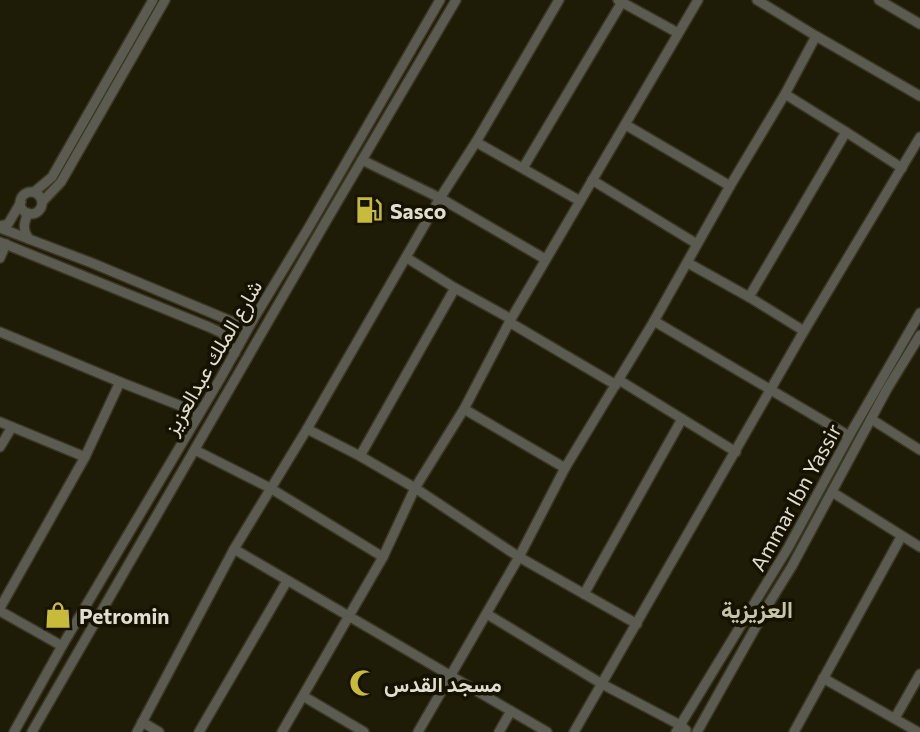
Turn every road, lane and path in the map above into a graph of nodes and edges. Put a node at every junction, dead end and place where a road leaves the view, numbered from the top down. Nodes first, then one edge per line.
1 (153, 0) edge
2 (165, 0) edge
3 (440, 0) edge
4 (456, 0) edge
5 (559, 0) edge
6 (698, 0) edge
7 (757, 0) edge
8 (879, 0) edge
9 (620, 1) edge
10 (775, 4) edge
11 (920, 10) edge
12 (917, 22) edge
13 (678, 33) junction
14 (816, 36) junction
15 (785, 94) junction
16 (920, 96) edge
17 (626, 125) junction
18 (846, 132) junction
19 (920, 137) edge
20 (476, 142) junction
21 (362, 160) junction
22 (523, 169) junction
23 (902, 169) junction
24 (592, 180) junction
25 (730, 186) junction
26 (34, 192) junction
27 (440, 198) junction
28 (580, 201) junction
29 (21, 202) junction
30 (42, 202) junction
31 (28, 213) junction
32 (0, 227) edge
33 (29, 239) junction
34 (3, 243) edge
35 (697, 244) junction
36 (0, 258) edge
37 (407, 258) junction
38 (545, 259) junction
39 (688, 263) junction
40 (455, 288) junction
41 (749, 297) junction
42 (920, 313) edge
43 (228, 319) junction
44 (253, 320) junction
45 (510, 320) junction
46 (654, 321) junction
47 (804, 331) junction
48 (0, 332) edge
49 (222, 333) junction
50 (920, 335) edge
51 (235, 353) junction
52 (120, 382) junction
53 (617, 382) junction
54 (771, 389) junction
55 (464, 409) junction
56 (199, 413) junction
57 (682, 419) junction
58 (871, 419) junction
59 (0, 422) edge
60 (12, 427) junction
61 (307, 429) junction
62 (849, 436) junction
63 (0, 447) edge
64 (195, 450) junction
65 (920, 450) edge
66 (736, 452) junction
67 (360, 456) junction
68 (85, 457) junction
69 (565, 468) junction
70 (270, 488) junction
71 (415, 488) junction
72 (832, 492) junction
73 (901, 537) junction
74 (920, 547) edge
75 (234, 549) junction
76 (519, 556) junction
77 (383, 557) junction
78 (287, 581) junction
79 (584, 594) junction
80 (0, 609) edge
81 (487, 614) junction
82 (349, 616) junction
83 (637, 624) junction
84 (62, 646) junction
85 (920, 674) edge
86 (451, 676) junction
87 (823, 678) junction
88 (602, 684) junction
89 (303, 696) junction
90 (511, 711) junction
91 (895, 718) junction
92 (142, 722) junction
93 (680, 730) edge
94 (14, 732) edge
95 (32, 732) edge
96 (137, 732) edge
97 (159, 732) edge
98 (199, 732) edge
99 (282, 732) edge
100 (364, 732) edge
101 (418, 732) edge
102 (499, 732) edge
103 (547, 732) edge
104 (574, 732) edge
105 (697, 732) edge
106 (794, 732) edge
107 (918, 732) edge

1 - 26 street
2 - 30 street
3 - 44 street, شارع الملك عبدالعزيز
4 - 21 street, شارع الملك عبدالعزيز
5 - 20 street
6 - 13 street
7 - 10 street
8 - 12 street
9 - 13 street
9 - 22 street
10 - 14 street
11 - 12 street
13 - 17 street
14 - 15 street
14 - 16 street
15 - 18 street
15 - 25 street
17 - 24 street
17 - 25 street
18 - 23 street
18 - 41 street
19 - 23 street
20 - 22 street
20 - 27 street
21 - 27 street
21 - 64 street, شارع الملك عبدالعزيز
22 - 28 street
23 - 47 street
24 - 28 street
24 - 35 street
25 - 35 street
26 - 29 street
26 - 30 street
27 - 37 street
27 - 38 street
28 - 38 street
29 - 31 street
29 - 32 street
30 - 31 street
31 - 33 street
32 - 33 street
33 - 43 street
34 - 36 street
34 - 49 street
35 - 39 street
37 - 40 street
37 - 61 street
38 - 45 street
39 - 41 street
39 - 46 street
40 - 45 street
40 - 67 street
41 - 47 street
42 - 62 street, Ammar Ibn Yassir
43 - 44 street
43 - 49 street
44 - 51 street, شارع الملك عبدالعزيز
45 - 53 street
45 - 55 street
46 - 53 street
46 - 54 street
47 - 54 street
48 - 52 street
49 - 51 street
50 - 58 street, Ammar Ibn Yassir
51 - 56 street, شارع الملك عبدالعزيز
52 - 56 street
52 - 68 street
53 - 57 street
53 - 69 street
54 - 62 street
54 - 66 street
55 - 69 street
55 - 71 street
56 - 84 street, شارع الملك عبدالعزيز
57 - 66 street
57 - 79 street
58 - 65 street
58 - 72 street, Ammar Ibn Yassir
59 - 60 street
60 - 63 street
60 - 68 street
61 - 67 street
61 - 70 street
62 - 93 street, Ammar Ibn Yassir
64 - 70 street
64 - 95 street, شارع الملك عبدالعزيز
66 - 83 street
67 - 71 street
68 - 80 street
69 - 76 street
70 - 75 street
70 - 77 street
71 - 76 street
71 - 77 street
72 - 73 street
72 - 105 street, Ammar Ibn Yassir
73 - 74 street
73 - 87 street
75 - 78 street
75 - 92 street
76 - 79 street
76 - 81 street
77 - 82 street
78 - 82 street
78 - 98 street
79 - 83 street
80 - 84 street
81 - 86 street
81 - 88 street
82 - 86 street
82 - 89 street
83 - 88 street
84 - 94 street, شارع الملك عبدالعزيز
85 - 91 street
86 - 90 street
86 - 101 street
87 - 91 street
87 - 106 street
88 - 93 street
88 - 104 street
89 - 99 street
89 - 100 street
90 - 102 street
90 - 103 street
91 - 107 street
92 - 96 street
92 - 97 street

